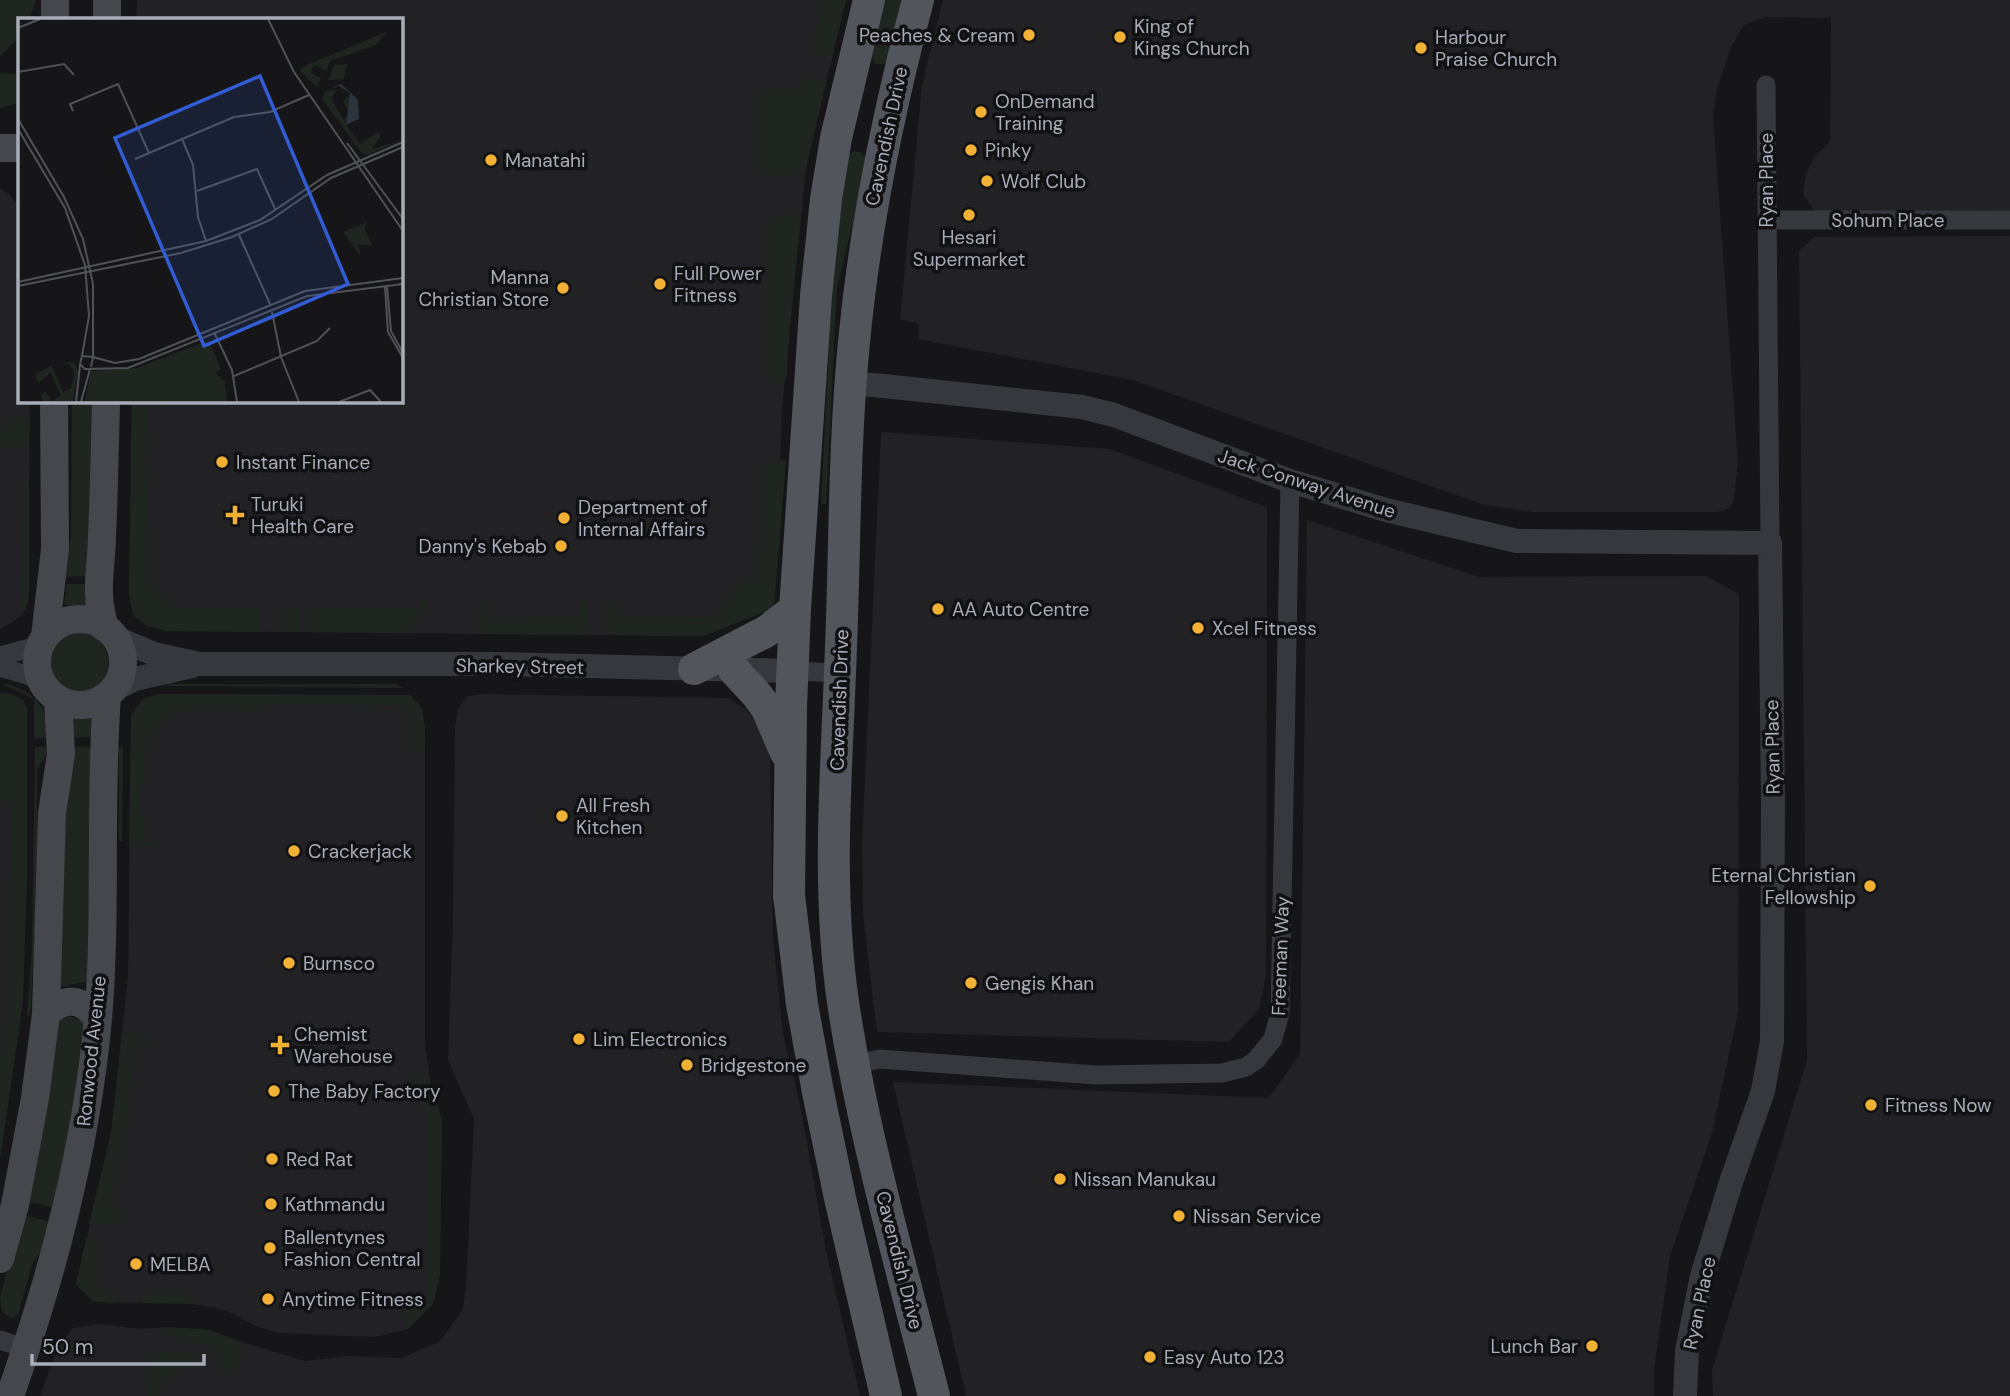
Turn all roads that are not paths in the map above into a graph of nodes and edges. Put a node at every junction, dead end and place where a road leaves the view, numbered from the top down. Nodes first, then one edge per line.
1 (55, 0) edge
2 (107, 0) edge
3 (869, 0) edge
4 (918, 0) edge
5 (55, 18) edge
6 (107, 18) edge
7 (1766, 85) dead end
8 (0, 148) edge
9 (18, 148) edge
10 (1766, 219) junction
11 (2010, 220) edge
12 (851, 384) junction
13 (54, 402) edge
14 (106, 402) edge
15 (1290, 481) junction
16 (1770, 542) junction
17 (795, 609) junction
18 (110, 632) junction
19 (43, 641) junction
20 (0, 656) edge
21 (200, 664) junction
22 (0, 667) edge
23 (694, 669) junction
24 (734, 670) junction
25 (793, 671) junction
26 (840, 673) junction
27 (40, 678) junction
28 (110, 692) junction
29 (58, 700) junction
30 (791, 764) junction
31 (46, 1014) junction
32 (98, 1019) junction
33 (854, 1064) junction
34 (0, 1259) edge
35 (0, 1339) edge
36 (27, 1349) junction
37 (10, 1396) edge
38 (886, 1396) edge
39 (934, 1396) edge
40 (1685, 1396) edge

1 - 5 main road
2 - 6 main road
3 - 17 main road
4 - 12 main road, Cavendish Drive
7 - 10 street, Ryan Place
8 - 9 main road
10 - 11 street, Sohum Place
10 - 16 street, Ryan Place
12 - 15 street, Jack Conway Avenue
12 - 26 main road, Cavendish Drive
13 - 19 main road
14 - 18 main road
15 - 16 street, Jack Conway Avenue
15 - 33 street, Freeman Way
16 - 40 street, Ryan Place
17 - 23 main road
17 - 25 main road
18 - 19 main road
18 - 21 street, Sharkey Street
18 - 28 main road
19 - 20 street
19 - 27 main road
21 - 23 street, Sharkey Street
21 - 28 street, Sharkey Street
22 - 27 street
23 - 24 street, Sharkey Street
24 - 25 street, Sharkey Street
24 - 30 main road
25 - 26 street, Sharkey Street
25 - 30 main road
26 - 33 main road, Cavendish Drive
27 - 29 main road
28 - 29 main road
28 - 32 main road, Ronwood Avenue
29 - 31 main road
30 - 38 main road
31 - 32 main road
31 - 34 main road
32 - 36 main road, Ronwood Avenue
33 - 39 main road, Cavendish Drive
35 - 36 street
36 - 37 main road, Ronwood Avenue

